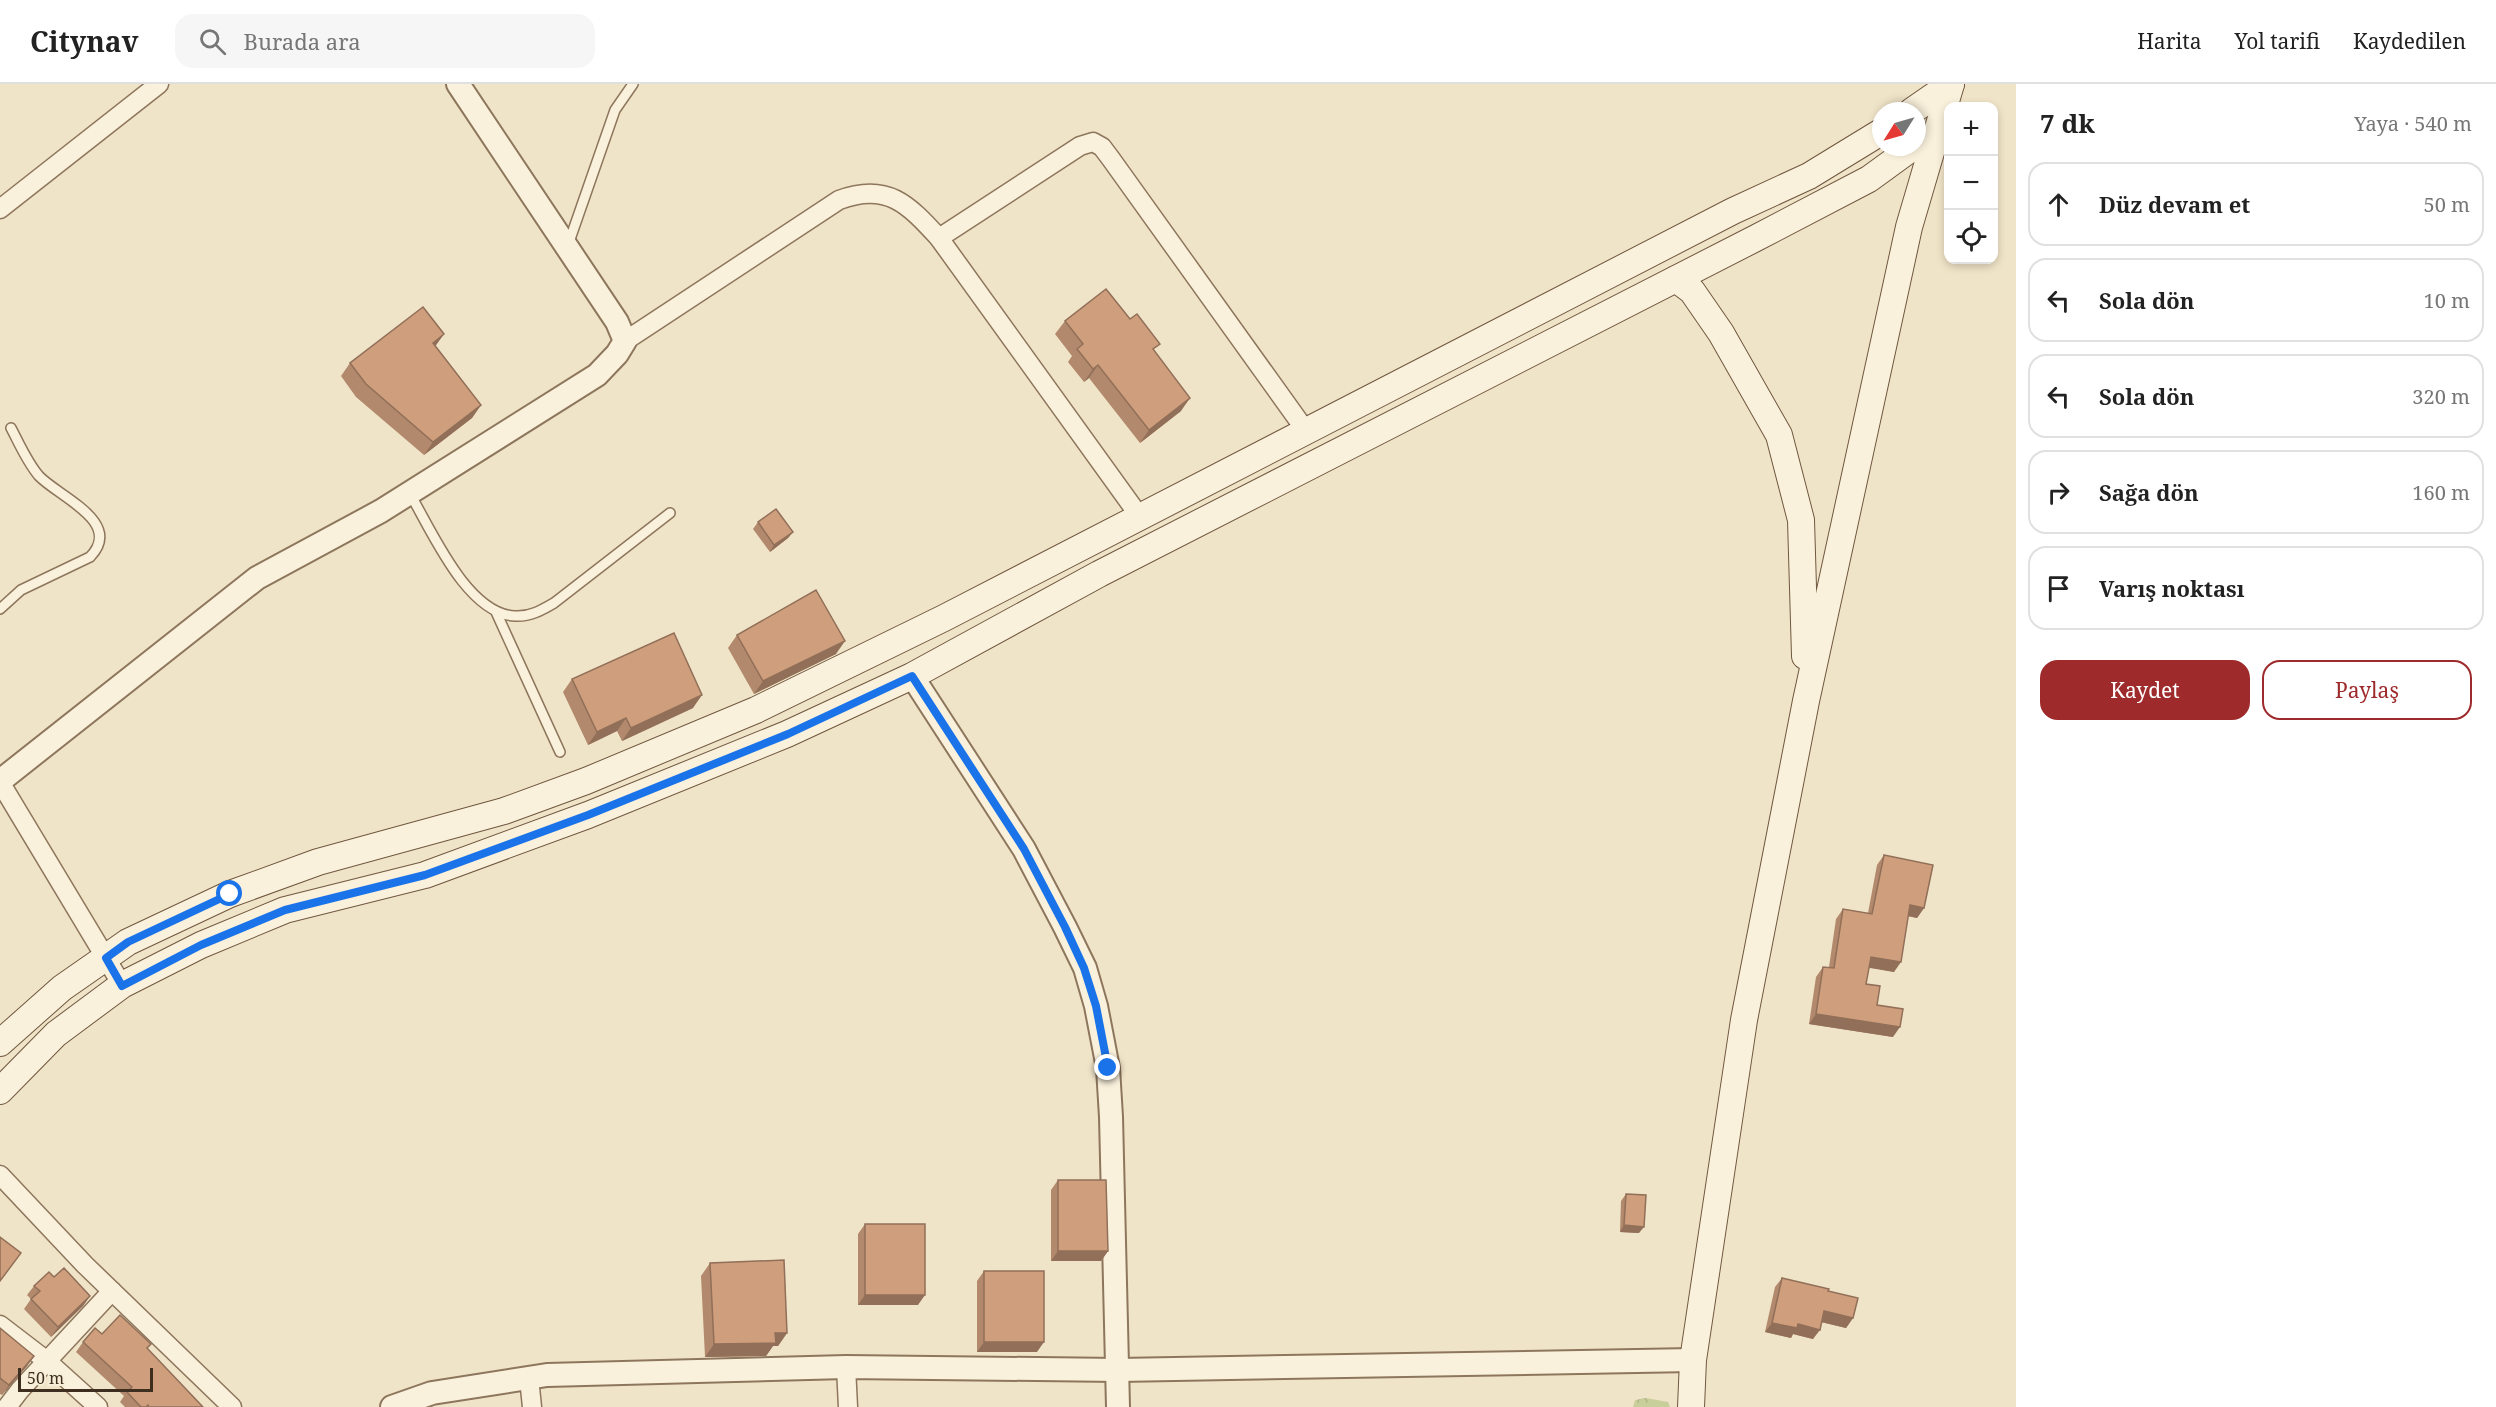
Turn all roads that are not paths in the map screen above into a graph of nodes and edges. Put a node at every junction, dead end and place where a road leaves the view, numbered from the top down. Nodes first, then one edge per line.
1 (159, 84) edge
2 (458, 84) edge
3 (633, 84) edge
4 (1951, 84) edge
5 (1925, 102) edge
6 (1927, 137) edge
7 (1872, 138) edge
8 (1901, 156) edge
9 (0, 208) edge
10 (939, 238) junction
11 (568, 248) junction
12 (1676, 279) junction
13 (625, 341) junction
14 (11, 428) dead end
15 (1306, 431) junction
16 (410, 494) junction
17 (670, 513) dead end
18 (1140, 517) junction
19 (0, 609) edge
20 (496, 612) junction
21 (912, 676) junction
22 (1806, 701) junction
23 (560, 752) dead end
24 (0, 782) edge
25 (106, 958) junction
26 (122, 986) junction
27 (0, 1043) edge
28 (0, 1091) edge
29 (0, 1175) edge
30 (112, 1291) junction
31 (0, 1325) edge
32 (47, 1360) junction
33 (1693, 1360) junction
34 (846, 1367) junction
35 (1119, 1370) junction
36 (529, 1378) junction
37 (7, 1407) edge
38 (98, 1407) edge
39 (232, 1407) edge
40 (392, 1407) edge
41 (532, 1407) edge
42 (848, 1407) edge
43 (1118, 1407) edge
44 (1691, 1407) edge

1 - 9 street
2 - 11 street
3 - 11 lane
4 - 5 main road
4 - 6 main road
6 - 22 main road
7 - 15 main road
8 - 12 main road
10 - 13 street
10 - 15 street
10 - 18 street
11 - 13 street
12 - 21 main road
12 - 22 main road
13 - 16 street
14 - 19 lane
15 - 18 main road
16 - 20 lane
16 - 24 street
17 - 20 lane
18 - 25 main road
20 - 23 lane
21 - 26 main road
21 - 35 street
22 - 33 main road
24 - 25 street
25 - 26 street
25 - 27 main road
26 - 28 main road
29 - 30 street
30 - 32 street
30 - 39 street
31 - 32 street
32 - 37 street
32 - 38 street
33 - 35 street
33 - 44 main road
34 - 35 street
34 - 36 street
34 - 42 street
35 - 43 street
36 - 40 street
36 - 41 street

